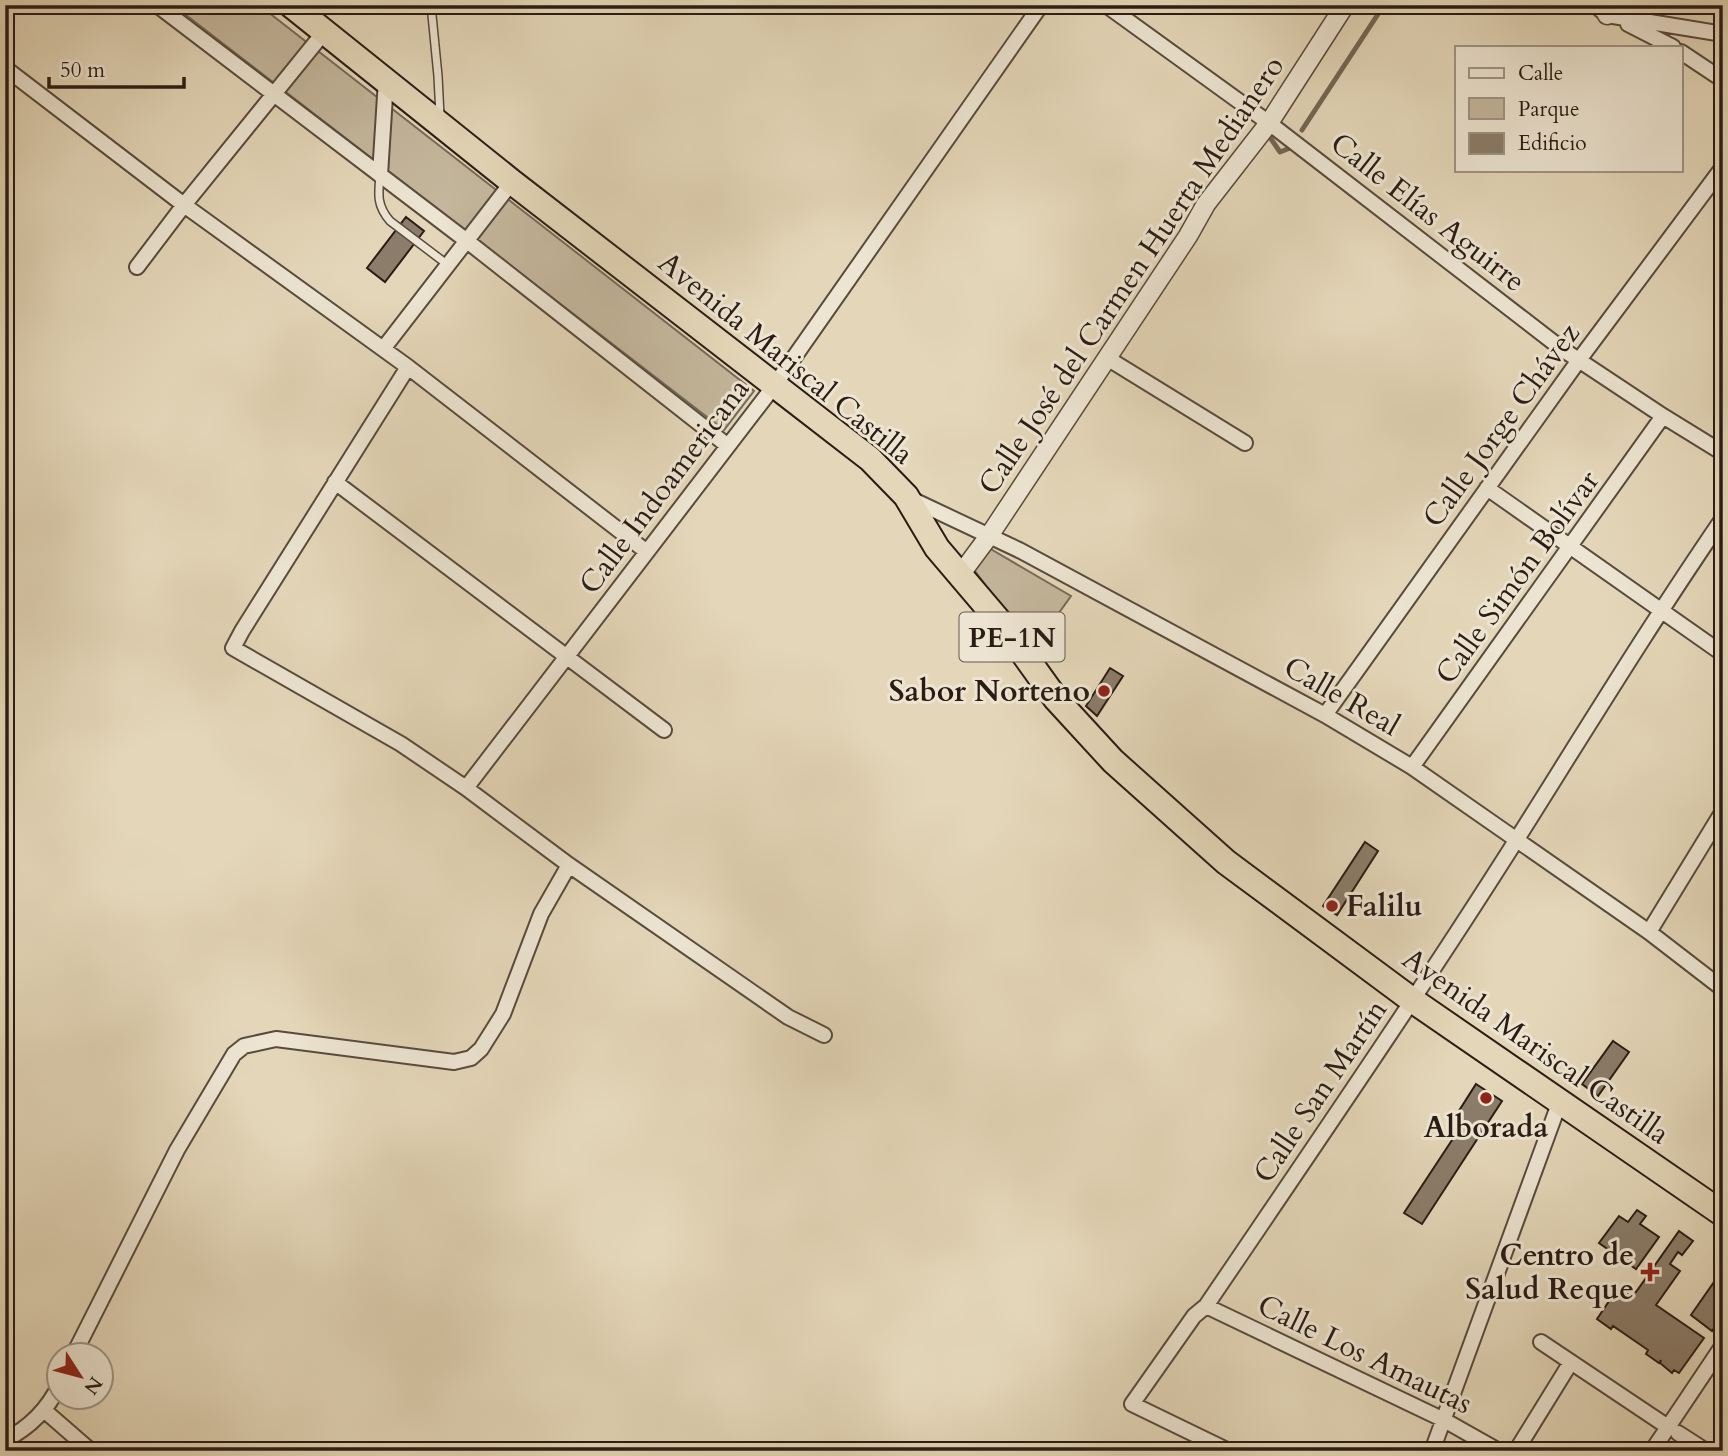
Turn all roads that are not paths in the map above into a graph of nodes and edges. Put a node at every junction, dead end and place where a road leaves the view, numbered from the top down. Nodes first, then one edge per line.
1 (157, 5) edge
2 (291, 5) edge
3 (431, 5) edge
4 (1041, 5) edge
5 (1106, 5) edge
6 (1342, 6) edge
7 (1605, 10) edge
8 (325, 31) junction
9 (1723, 34) edge
10 (1671, 46) edge
11 (1682, 53) edge
12 (5, 68) edge
13 (386, 80) junction
14 (1723, 80) edge
15 (274, 94) junction
16 (440, 124) junction
17 (1269, 124) junction
18 (1723, 167) edge
19 (380, 175) junction
20 (512, 182) junction
21 (184, 205) junction
22 (467, 241) junction
23 (448, 265) junction
24 (137, 267) dead end
25 (383, 349) junction
26 (1107, 358) junction
27 (1579, 360) junction
28 (408, 367) junction
29 (774, 386) junction
30 (1663, 416) junction
31 (1245, 443) dead end
32 (728, 446) junction
33 (1723, 453) edge
34 (335, 482) junction
35 (1487, 488) junction
36 (906, 496) junction
37 (1723, 518) edge
38 (989, 536) junction
39 (1572, 547) junction
40 (647, 552) junction
41 (960, 575) junction
42 (1660, 609) junction
43 (1723, 654) edge
44 (566, 658) junction
45 (1325, 715) junction
46 (664, 730) dead end
47 (1412, 767) junction
48 (466, 788) junction
49 (1723, 811) edge
50 (1517, 838) junction
51 (569, 865) junction
52 (1649, 932) junction
53 (1723, 989) edge
54 (1412, 1000) junction
55 (824, 1035) dead end
56 (1560, 1101) junction
57 (1723, 1214) edge
58 (1206, 1306) junction
59 (81, 1340) edge
60 (1541, 1342) dead end
61 (1723, 1345) edge
62 (1571, 1362) junction
63 (45, 1411) joint
64 (1444, 1420) junction
65 (1673, 1430) junction
66 (7, 1436) edge
67 (90, 1451) edge
68 (1228, 1451) edge
69 (1432, 1451) edge
70 (1499, 1451) edge
71 (1516, 1451) edge
72 (1652, 1451) edge
73 (1706, 1451) edge

1 - 15 street
2 - 8 highway, Avenida Mariscal Castilla / PE-1N
3 - 16 lane
4 - 29 street, Calle Indoamericana
5 - 17 street, Calle Elías Aguirre
6 - 17 street, Calle José del Carmen Huerta Medianero
7 - 9 street
7 - 10 street
8 - 13 highway, Avenida Mariscal Castilla / PE-1N
8 - 15 street
11 - 14 street
12 - 21 street
13 - 16 highway, Avenida Mariscal Castilla / PE-1N
13 - 19 street
15 - 19 street
15 - 21 street
16 - 20 highway, Avenida Mariscal Castilla / PE-1N
17 - 26 street, Calle José del Carmen Huerta Medianero
17 - 27 street, Calle Elías Aguirre
18 - 27 street, Calle Jorge Chávez
19 - 22 street
19 - 23 lane
20 - 22 street
20 - 29 highway, Avenida Mariscal Castilla / PE-1N
21 - 24 street
21 - 25 street
22 - 23 street
22 - 32 street
23 - 25 street
25 - 28 street
26 - 31 street
26 - 38 street, Calle José del Carmen Huerta Medianero
27 - 30 street, Calle Elías Aguirre
27 - 35 street, Calle Jorge Chávez
28 - 34 street
28 - 40 street
29 - 32 street, Calle Indoamericana
29 - 36 highway, Avenida Mariscal Castilla / PE-1N
30 - 33 street, Calle Elías Aguirre
30 - 39 street, Calle Simón Bolívar
32 - 40 street, Calle Indoamericana
34 - 44 street
34 - 48 street
35 - 39 street
35 - 45 street, Calle Jorge Chávez
36 - 38 street, Calle Real
36 - 41 highway, Avenida Mariscal Castilla / PE-1N
37 - 42 street, Calle San Martín
38 - 41 street, Calle José del Carmen Huerta Medianero
38 - 45 street, Calle Real
39 - 42 street
39 - 47 street, Calle Simón Bolívar
40 - 44 street, Calle Indoamericana
41 - 54 highway, Avenida Mariscal Castilla / PE-1N
42 - 43 street
42 - 50 street, Calle San Martín
44 - 46 street
44 - 48 street, Calle Indoamericana
45 - 47 street, Calle Real
47 - 50 street, Calle Real
48 - 51 street
49 - 52 street
50 - 52 street, Calle Real
50 - 54 street, Calle San Martín
51 - 55 street
51 - 59 street
52 - 53 street, Calle Real
54 - 56 highway, Avenida Mariscal Castilla / PE-1N
54 - 58 street, Calle San Martín
56 - 57 highway, Avenida Mariscal Castilla / PE-1N
56 - 64 street
58 - 64 street, Calle Los Amautas
58 - 68 street, Calle San Martín
60 - 62 street
61 - 65 street
62 - 65 street
62 - 71 street
63 - 66 street
63 - 67 street
64 - 69 street
64 - 70 street, Calle Los Amautas
65 - 72 street
65 - 73 street

